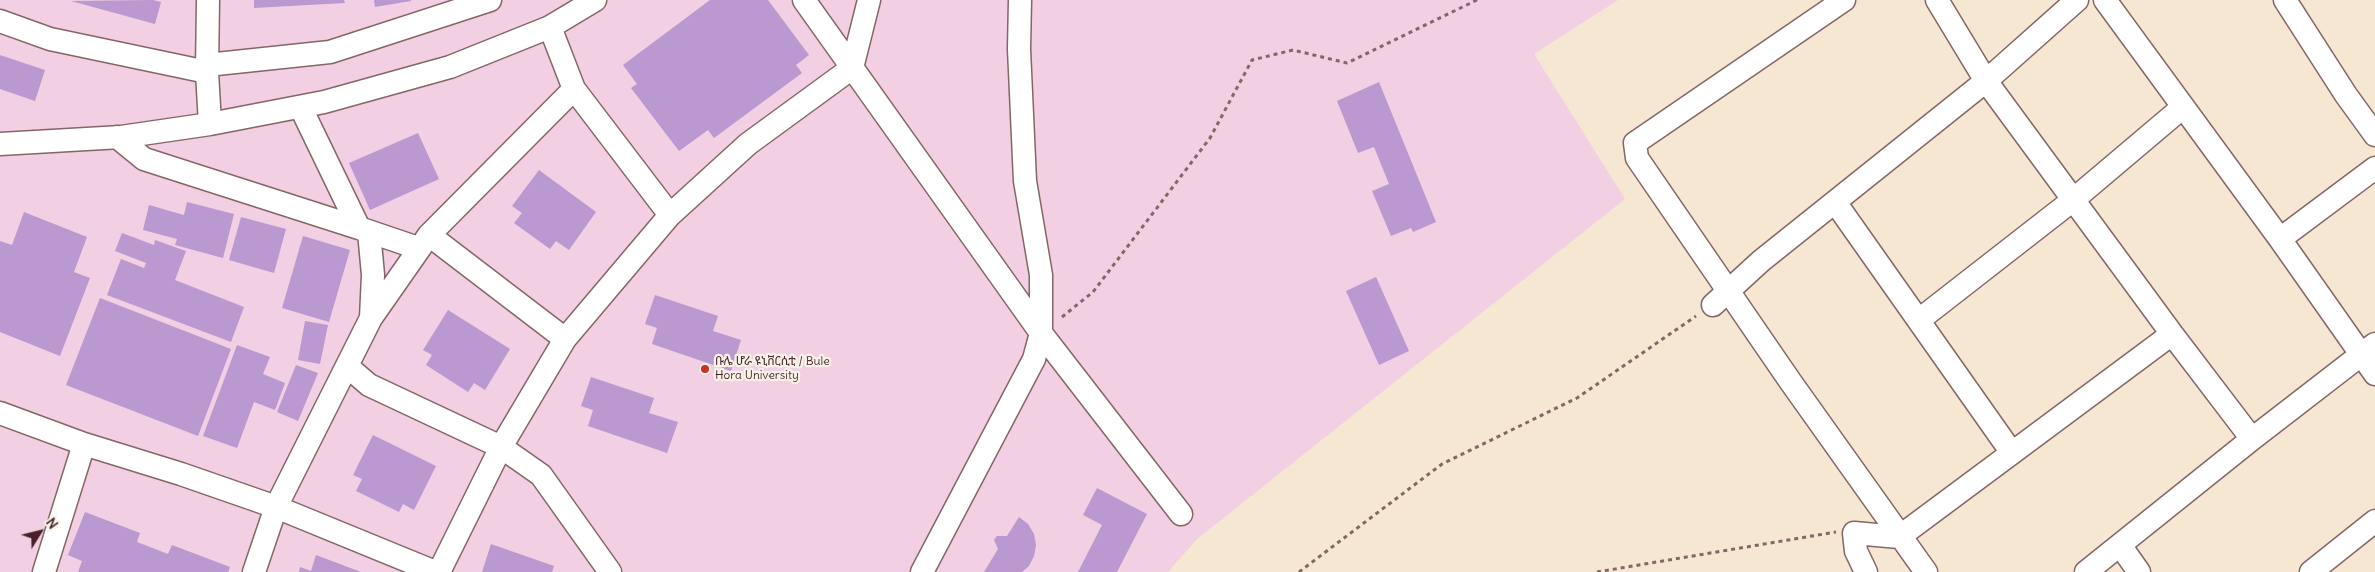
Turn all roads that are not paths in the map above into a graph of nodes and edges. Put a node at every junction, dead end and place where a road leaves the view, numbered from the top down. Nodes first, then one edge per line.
1 (208, 0) edge
2 (490, 0) edge
3 (595, 0) edge
4 (804, 0) edge
5 (869, 0) edge
6 (1020, 0) edge
7 (1844, 0) edge
8 (1937, 0) edge
9 (2076, 0) edge
10 (2105, 0) edge
11 (2285, 0) edge
12 (0, 21) edge
13 (550, 27) junction
14 (207, 68) junction
15 (852, 68) junction
16 (1986, 81) junction
17 (574, 89) junction
18 (2183, 107) junction
19 (301, 108) junction
20 (210, 124) junction
21 (2375, 135) edge
22 (117, 137) junction
23 (0, 144) edge
24 (2375, 168) edge
25 (2073, 200) junction
26 (1835, 202) junction
27 (670, 215) junction
28 (364, 230) junction
29 (2280, 239) junction
30 (423, 242) junction
31 (1721, 298) junction
32 (371, 318) junction
33 (1919, 320) junction
34 (1041, 333) junction
35 (2172, 334) junction
36 (565, 339) junction
37 (2368, 350) edge
38 (348, 367) junction
39 (2375, 374) edge
40 (0, 413) edge
41 (2252, 438) junction
42 (84, 444) junction
43 (501, 447) junction
44 (2012, 453) junction
45 (276, 507) junction
46 (1181, 514) dead end
47 (2375, 521) edge
48 (1899, 536) junction
49 (2120, 545) junction
50 (2326, 568) edge
51 (44, 572) edge
52 (254, 572) edge
53 (435, 572) edge
54 (439, 572) edge
55 (610, 572) edge
56 (922, 572) edge
57 (1866, 572) edge
58 (1926, 572) edge
59 (2086, 572) edge
60 (2139, 572) edge

1 - 14 street
2 - 14 street
3 - 13 street
4 - 15 street
5 - 15 street
6 - 34 street
7 - 31 street
8 - 16 street
9 - 16 street
10 - 18 street
11 - 21 street
12 - 14 street
13 - 17 street
13 - 19 street
14 - 20 street
15 - 27 street
15 - 34 street
16 - 25 street
16 - 26 street
17 - 27 street
17 - 30 street
18 - 25 street
18 - 29 street
19 - 20 street
19 - 28 street
20 - 22 street
22 - 23 street
22 - 28 street
24 - 29 street
25 - 33 street
25 - 35 street
26 - 31 street
26 - 33 street
27 - 36 street
28 - 30 street
28 - 32 street
29 - 37 street
30 - 32 street
30 - 36 street
31 - 48 street
32 - 38 street
33 - 44 street
34 - 46 street
34 - 56 street
35 - 41 street
35 - 44 street
36 - 43 street
37 - 39 street
37 - 41 street
38 - 43 street
38 - 45 street
40 - 42 street
41 - 49 street
42 - 45 street
42 - 51 street
43 - 54 street
43 - 55 street
44 - 48 street
45 - 52 street
45 - 53 street
47 - 50 street
48 - 57 street
48 - 58 street
49 - 59 street
49 - 60 street

